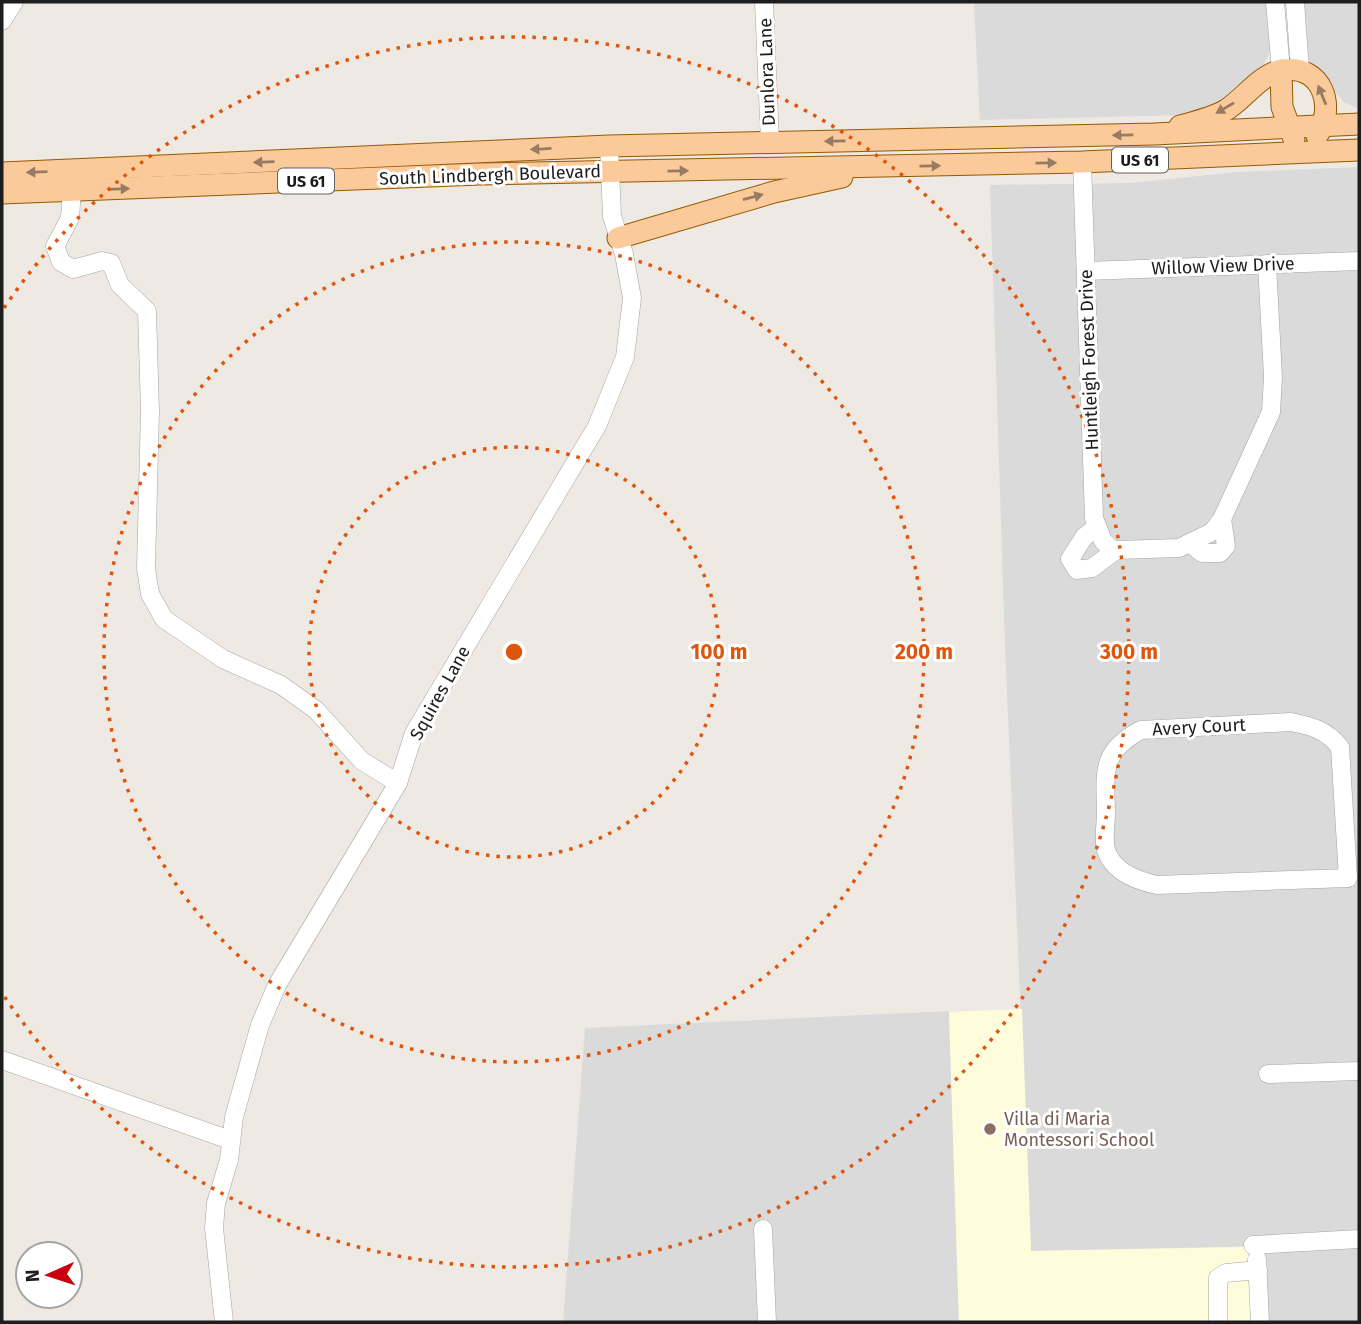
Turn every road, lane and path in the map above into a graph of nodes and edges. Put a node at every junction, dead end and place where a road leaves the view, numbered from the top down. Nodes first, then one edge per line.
1 (14, 2) edge
2 (764, 2) edge
3 (1275, 2) edge
4 (1295, 2) edge
5 (2, 21) edge
6 (1291, 70) junction
7 (1359, 124) edge
8 (1322, 127) junction
9 (1289, 129) junction
10 (1154, 134) junction
11 (770, 142) junction
12 (609, 146) junction
13 (1359, 150) edge
14 (1301, 153) junction
15 (1082, 162) junction
16 (892, 166) junction
17 (609, 172) junction
18 (2, 173) edge
19 (72, 190) junction
20 (2, 193) edge
21 (618, 238) junction
22 (1359, 261) edge
23 (1267, 264) junction
24 (1086, 271) junction
25 (1097, 527) junction
26 (1114, 551) junction
27 (398, 783) junction
28 (1353, 877) edge
29 (2, 1060) edge
30 (1359, 1071) edge
31 (1268, 1074) dead end
32 (230, 1140) junction
33 (763, 1229) dead end
34 (1359, 1239) edge
35 (1258, 1270) junction
36 (223, 1322) edge
37 (767, 1322) edge
38 (1218, 1322) edge
39 (1260, 1322) edge

1 - 5 street
2 - 11 street, Dunlora Lane
3 - 6 street
4 - 6 street
8 -> 6 main road
6 - 9 main road
6 -> 10 main road
7 - 8 main road, US 61
8 - 9 main road, US 61
8 - 14 main road
9 - 10 main road, US 61
9 - 14 main road
10 -> 11 main road, South Lindbergh Boulevard / US 61
11 - 12 main road, South Lindbergh Boulevard / US 61
12 - 17 street, Squires Lane
12 -> 18 main road, South Lindbergh Boulevard / US 61
13 - 14 main road, US 61
14 - 15 main road, US 61
16 -> 15 main road, South Lindbergh Boulevard / US 61
15 - 24 street, Huntleigh Forest Drive
17 -> 16 main road, South Lindbergh Boulevard / US 61
21 -> 16 main road
19 -> 17 main road, South Lindbergh Boulevard / US 61
17 - 21 street, Squires Lane
19 - 20 main road, South Lindbergh Boulevard / US 61
19 - 27 street
21 - 27 street, Squires Lane
22 - 23 street, Willow View Drive
23 - 24 street, Willow View Drive
23 - 26 street
24 - 25 street, Huntleigh Forest Drive
25 - 26 street, Huntleigh Forest Drive
25 - 26 street
27 - 32 street, Squires Lane
28 - 28 street, Avery Court
29 - 32 street
30 - 31 street
32 - 36 street, Squires Lane
33 - 37 street
34 - 35 street
35 - 38 street
35 - 39 street

